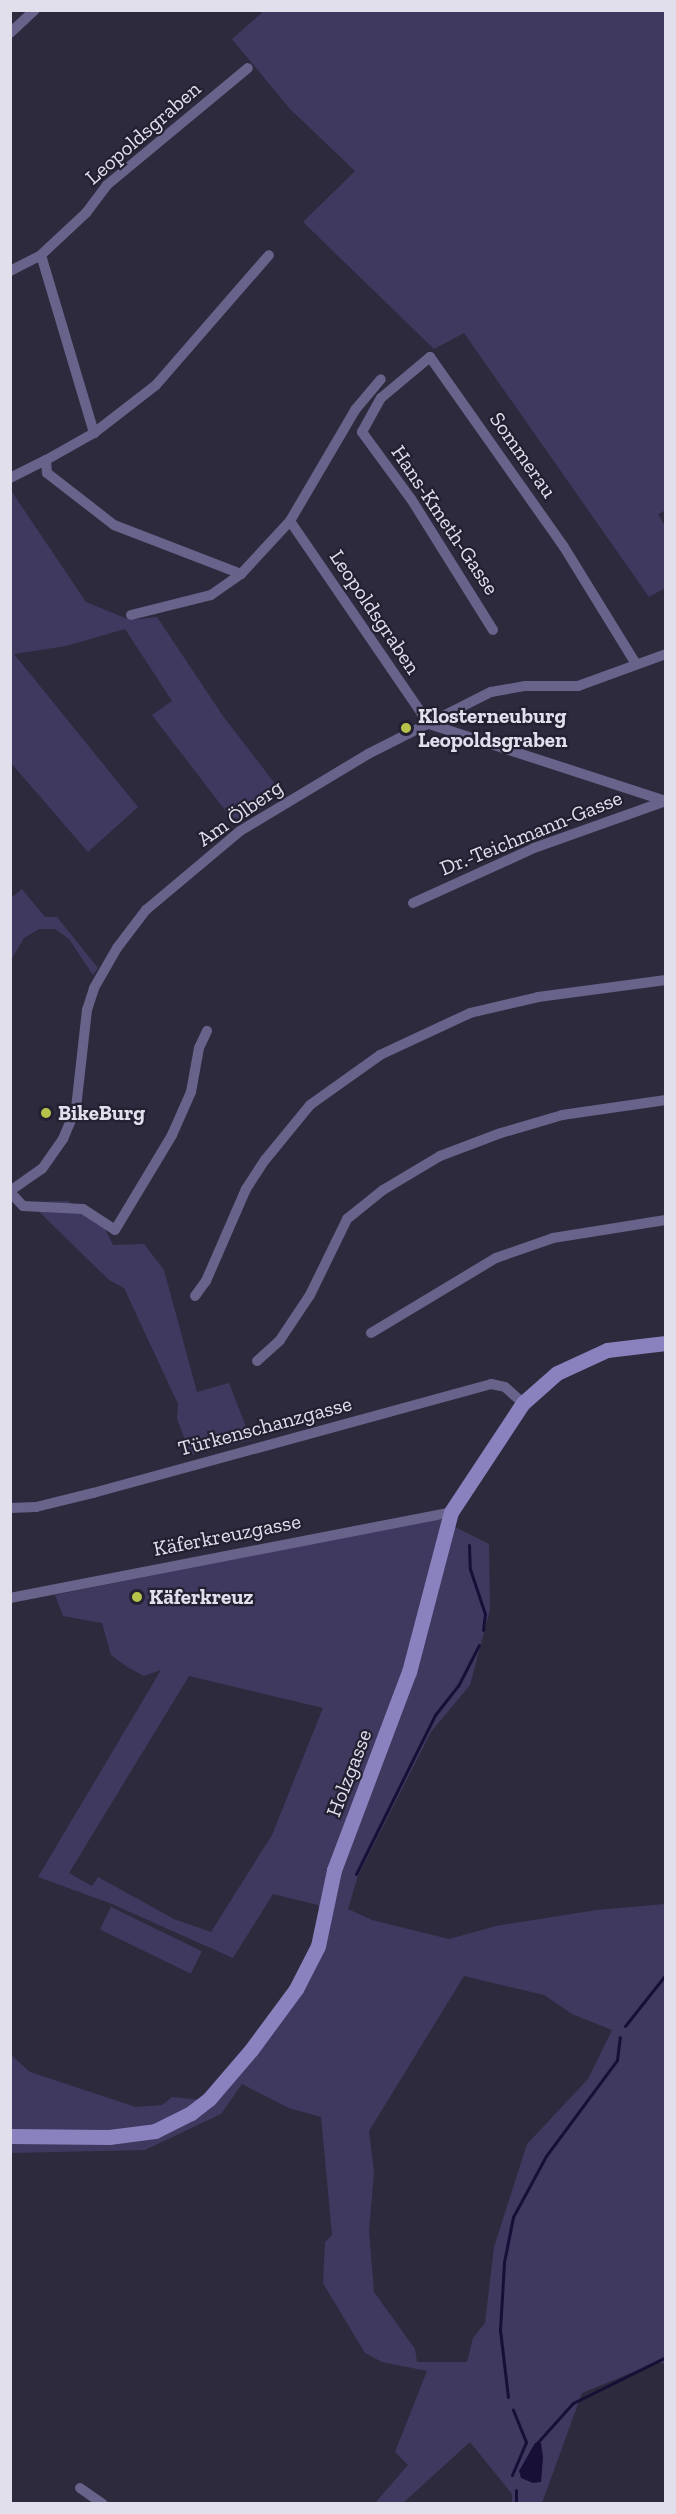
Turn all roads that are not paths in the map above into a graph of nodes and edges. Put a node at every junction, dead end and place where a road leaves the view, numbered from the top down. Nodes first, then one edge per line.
1 (35, 10) edge
2 (10, 33) edge
3 (248, 68) dead end
4 (42, 255) junction
5 (269, 255) dead end
6 (10, 271) edge
7 (381, 379) dead end
8 (362, 432) joint
9 (94, 433) junction
10 (46, 460) junction
11 (10, 478) edge
12 (290, 521) junction
13 (241, 574) junction
14 (131, 615) dead end
15 (493, 630) dead end
16 (666, 654) edge
17 (636, 664) junction
18 (429, 724) junction
19 (666, 801) edge
20 (413, 903) dead end
21 (666, 980) edge
22 (207, 1031) dead end
23 (666, 1100) edge
24 (10, 1191) edge
25 (666, 1220) edge
26 (195, 1296) dead end
27 (371, 1333) dead end
28 (666, 1343) edge
29 (257, 1361) dead end
30 (524, 1403) junction
31 (10, 1508) edge
32 (451, 1512) junction
33 (10, 1598) edge
34 (10, 2136) edge
35 (81, 2488) dead end
36 (103, 2504) edge

1 - 2 street
3 - 4 street, Leopoldsgraben
4 - 6 street, Leopoldsgraben
4 - 9 street
5 - 9 street
7 - 12 street
8 - 15 street, Hans-Kmeth-Gasse
8 - 17 street, Sommerau
9 - 10 street
10 - 11 street
10 - 13 street
12 - 13 street
12 - 18 street, Leopoldsgraben
13 - 14 street
16 - 17 street, Am Ölberg
17 - 18 street, Am Ölberg
18 - 19 street
18 - 24 street, Am Ölberg
19 - 20 street, Dr.-Teichmann-Gasse
21 - 26 street
22 - 24 street
23 - 29 street
25 - 27 street
28 - 30 street, Holzgasse
30 - 31 street, Türkenschanzgasse
30 - 32 street, Holzgasse
32 - 33 street, Käferkreuzgasse
32 - 34 street, Holzgasse
35 - 36 street

